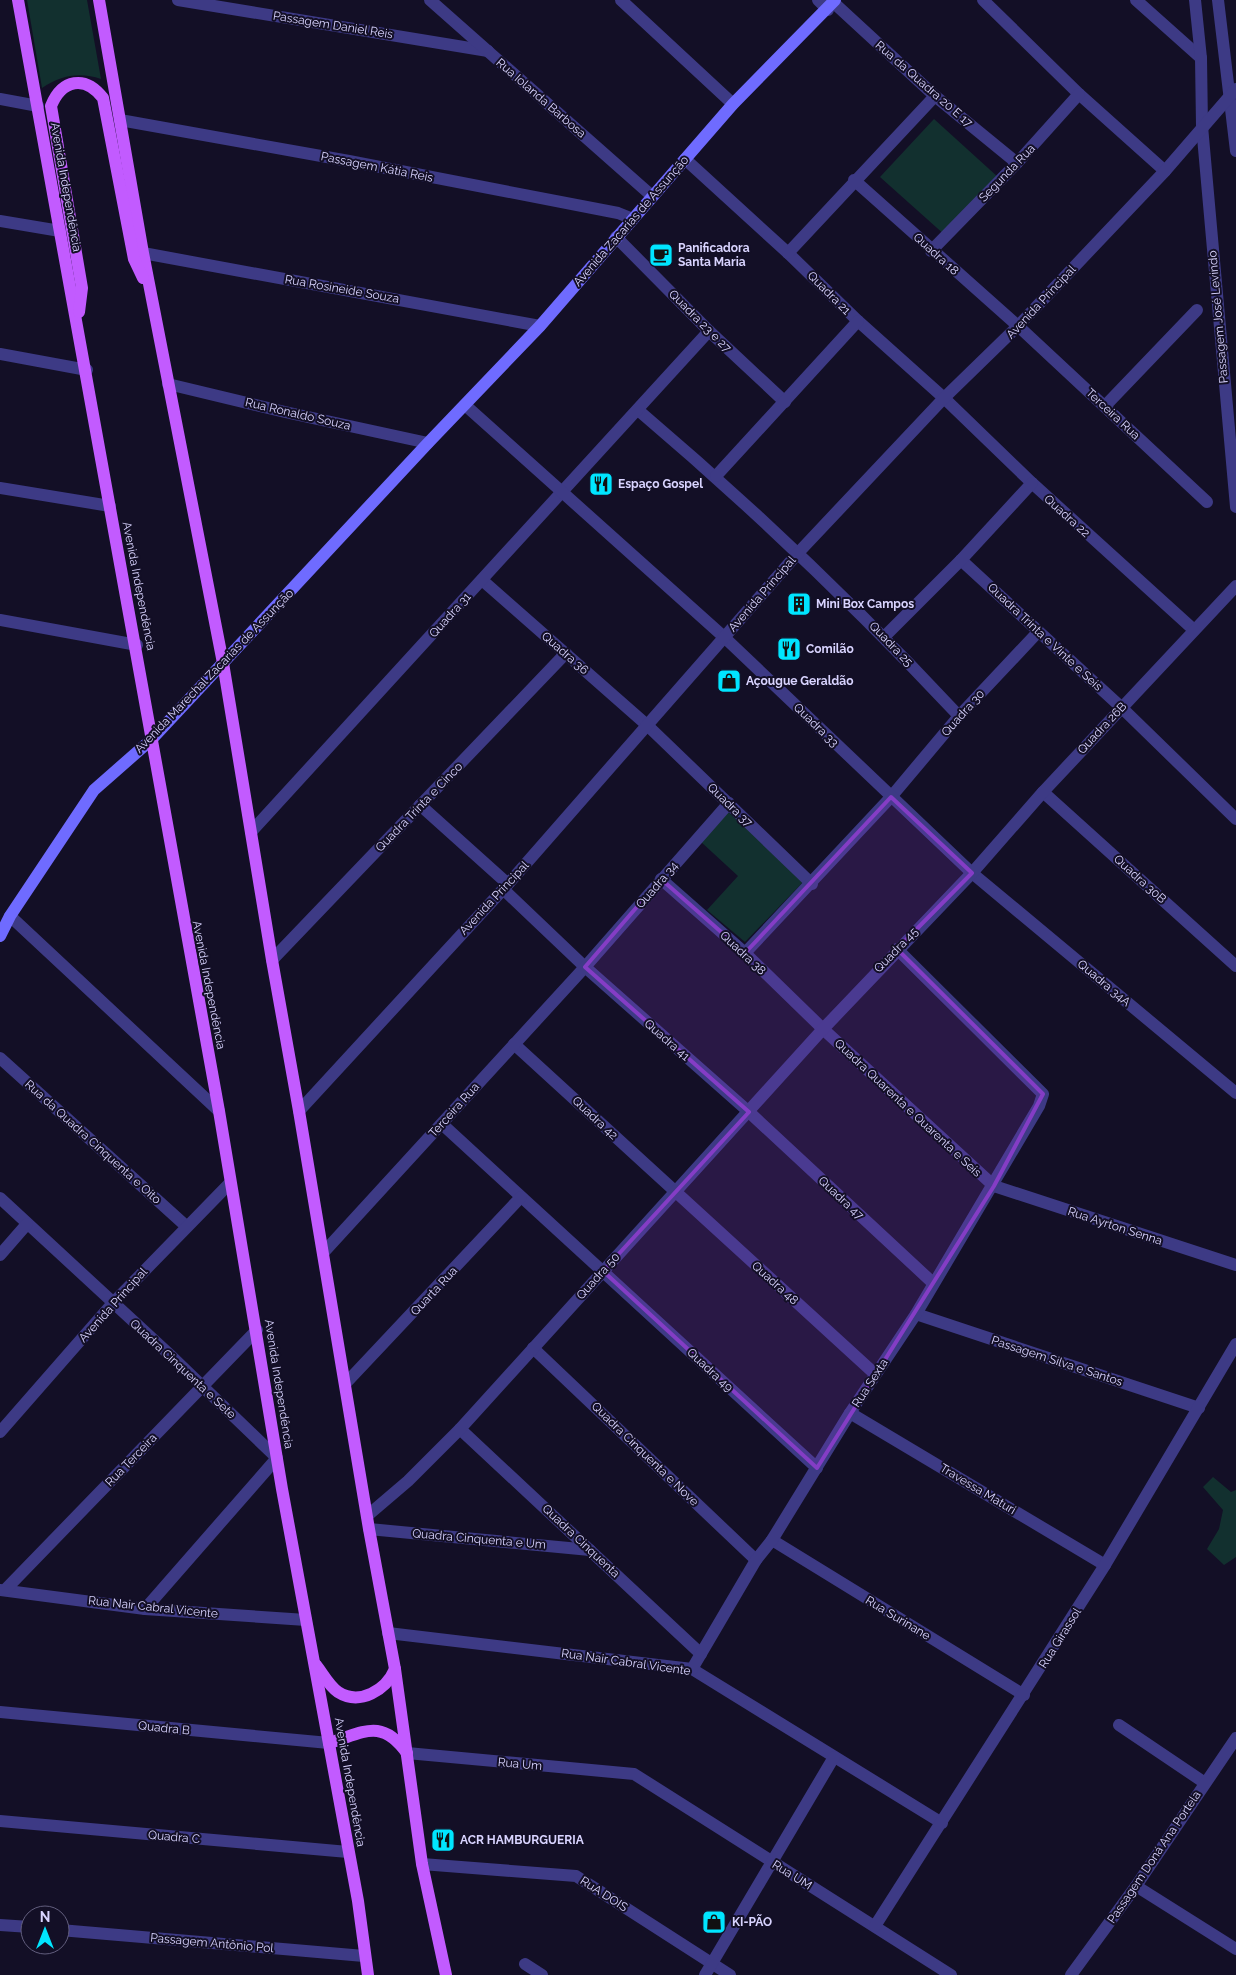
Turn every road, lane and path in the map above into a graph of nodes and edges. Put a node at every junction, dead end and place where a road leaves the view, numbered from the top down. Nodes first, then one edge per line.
1 (18, 0) edge
2 (99, 0) edge
3 (178, 0) edge
4 (430, 0) edge
5 (621, 0) edge
6 (818, 0) edge
7 (983, 0) edge
8 (1136, 0) edge
9 (1195, 0) edge
10 (1218, 0) edge
11 (832, 4) edge
12 (488, 51) junction
13 (1201, 58) junction
14 (1233, 92) edge
15 (1080, 94) junction
16 (935, 96) junction
17 (0, 99) edge
18 (733, 104) junction
19 (38, 106) junction
20 (120, 120) junction
21 (1202, 126) junction
22 (1236, 151) edge
23 (685, 159) junction
24 (1017, 164) junction
25 (1165, 171) junction
26 (854, 180) junction
27 (652, 196) junction
28 (633, 219) junction
29 (0, 222) edge
30 (60, 231) junction
31 (616, 237) junction
32 (932, 251) junction
33 (788, 252) junction
34 (143, 253) junction
35 (153, 298) junction
36 (1197, 310) dead end
37 (858, 321) junction
38 (78, 326) junction
39 (540, 326) junction
40 (1018, 326) junction
41 (709, 331) junction
42 (0, 354) edge
43 (87, 370) junction
44 (168, 384) junction
45 (944, 398) junction
46 (785, 402) junction
47 (465, 404) junction
48 (1105, 406) junction
49 (638, 410) junction
50 (428, 443) junction
51 (716, 476) junction
52 (1032, 483) junction
53 (0, 488) edge
54 (560, 491) junction
55 (1207, 502) dead end
56 (110, 506) junction
57 (1236, 507) edge
58 (798, 553) junction
59 (961, 560) junction
60 (482, 580) junction
61 (1236, 586) edge
62 (0, 620) edge
63 (1194, 630) junction
64 (1038, 632) junction
65 (884, 636) junction
66 (724, 637) junction
67 (137, 645) junction
68 (566, 654) junction
69 (223, 663) junction
70 (1122, 708) junction
71 (959, 716) junction
72 (648, 726) junction
73 (152, 739) junction
74 (1043, 792) junction
75 (891, 797) junction
76 (729, 803) junction
77 (420, 805) junction
78 (1236, 818) edge
79 (251, 832) junction
80 (972, 874) junction
81 (662, 879) junction
82 (812, 884) junction
83 (505, 886) junction
84 (10, 916) junction
85 (0, 936) edge
86 (897, 948) junction
87 (745, 953) junction
88 (272, 960) junction
89 (1236, 966) edge
90 (585, 967) junction
91 (823, 1029) junction
92 (514, 1044) junction
93 (0, 1058) edge
94 (1236, 1093) edge
95 (219, 1111) junction
96 (299, 1111) junction
97 (749, 1112) junction
98 (442, 1124) junction
99 (230, 1183) junction
100 (994, 1186) junction
101 (675, 1192) junction
102 (521, 1197) junction
103 (0, 1198) edge
104 (27, 1224) junction
105 (186, 1226) junction
106 (323, 1253) junction
107 (0, 1255) edge
108 (1236, 1265) edge
109 (603, 1271) junction
110 (933, 1283) junction
111 (112, 1303) junction
112 (916, 1314) junction
113 (257, 1330) junction
114 (1236, 1344) edge
115 (533, 1348) junction
116 (875, 1374) junction
117 (345, 1384) junction
118 (202, 1385) junction
119 (1199, 1408) junction
120 (850, 1413) junction
121 (460, 1429) junction
122 (0, 1432) edge
123 (277, 1458) junction
124 (817, 1468) junction
125 (368, 1523) junction
126 (772, 1540) junction
127 (590, 1550) junction
128 (756, 1560) junction
129 (1106, 1565) junction
130 (2, 1590) edge
131 (145, 1609) junction
132 (306, 1620) junction
133 (388, 1633) junction
134 (701, 1654) junction
135 (314, 1661) junction
136 (395, 1669) junction
137 (692, 1669) junction
138 (1024, 1695) junction
139 (0, 1712) edge
140 (1119, 1724) dead end
141 (1236, 1738) edge
142 (329, 1744) junction
143 (407, 1754) junction
144 (834, 1757) junction
145 (634, 1774) joint
146 (1205, 1783) junction
147 (0, 1821) edge
148 (942, 1823) junction
149 (348, 1852) junction
150 (772, 1862) junction
151 (422, 1864) junction
152 (1136, 1886) junction
153 (0, 1925) edge
154 (20, 1926) edge
155 (875, 1926) junction
156 (70, 1931) edge
157 (1236, 1949) edge
158 (364, 1956) junction
159 (525, 1964) dead end
160 (708, 1969) edge
161 (368, 1975) edge
162 (446, 1975) edge
163 (542, 1975) edge
164 (730, 1975) edge
165 (950, 1975) edge
166 (1071, 1975) edge

1 - 19 main road, Avenida Independência
2 - 20 main road
3 - 12 street, Passagem Daniel Reis
4 - 12 street, Rua Iolanda Barbosa
5 - 18 street
6 - 11 street, Rua da Quadra 20 E 17
7 - 15 street
8 - 13 street
9 - 13 street, Passagem José Levindo
10 - 14 street
11 - 16 street, Rua da Quadra 20 E 17
11 - 18 main road, Avenida Zacarias de Assunção
12 - 27 street, Rua Iolanda Barbosa
13 - 21 street, Passagem José Levindo
14 - 21 street, Avenida Principal
14 - 22 street
15 - 24 street, Segunda Rua
15 - 25 street
16 - 24 street, Rua da Quadra 20 E 17
16 - 26 street
17 - 19 street
18 - 23 main road, Avenida Zacarias de Assunção
19 - 30 main road, Avenida Independência
20 - 28 street, Passagem Kátia Reis
20 - 34 main road
21 - 25 street, Avenida Principal
21 - 57 street, Passagem José Levindo
23 - 27 main road, Avenida Zacarias de Assunção
23 - 33 street, Quadra 21
24 - 32 street, Segunda Rua
25 - 40 street, Avenida Principal
26 - 32 street, Quadra 18
26 - 33 street
27 - 28 main road, Avenida Zacarias de Assunção
28 - 31 main road, Avenida Zacarias de Assunção
29 - 30 street
30 - 38 main road, Avenida Independência
31 - 39 main road, Avenida Zacarias de Assunção
31 - 41 street, Quadra 23 e 27
32 - 40 street, Quadra 18
33 - 37 street, Quadra 21
34 - 35 main road
34 - 39 street, Rua Rosineide Souza
35 - 38 main road
35 - 44 main road
36 - 48 street
37 - 45 street, Quadra 21
37 - 46 street
38 - 43 main road, Avenida Independência
39 - 47 main road, Avenida Zacarias de Assunção
40 - 45 street, Avenida Principal
40 - 48 street, Terceira Rua
41 - 46 street, Quadra 23 e 27
41 - 49 street, Quadra 31
42 - 43 street
43 - 56 main road, Avenida Independência
44 - 50 street, Rua Ronaldo Souza
44 - 69 main road
45 - 52 street, Quadra 22
45 - 58 street, Avenida Principal
46 - 51 street
47 - 50 main road, Avenida Zacarias de Assunção
47 - 54 street
48 - 55 street, Terceira Rua
49 - 51 street, Quadra 25
49 - 54 street, Quadra 31
50 - 69 main road, Avenida Marechal Zacarias de Assunção
51 - 58 street, Quadra 25
52 - 59 street
52 - 63 street, Quadra 22
53 - 56 street
54 - 60 street, Quadra 31
54 - 66 street, Quadra 33
56 - 67 main road, Avenida Independência
58 - 65 street, Quadra 25
58 - 66 street, Avenida Principal
59 - 64 street, Quadra Trinta e Vinte e Seis
59 - 65 street
60 - 68 street, Quadra 36
60 - 79 street, Quadra 31
61 - 63 street, Quadra 26B
62 - 67 street
63 - 70 street, Quadra 26B
64 - 70 street, Quadra Trinta e Vinte e Seis
64 - 71 street, Quadra 30
65 - 71 street, Quadra 25
66 - 72 street, Avenida Principal
66 - 75 street, Quadra 33
67 - 73 main road, Avenida Independência
68 - 72 street, Quadra 36
68 - 77 street, Quadra Trinta e Cinco
69 - 73 main road, Avenida Marechal Zacarias de Assunção
69 - 79 main road
70 - 74 street, Quadra 26B
70 - 78 street, Quadra Trinta e Vinte e Seis
71 - 75 street, Quadra 30
72 - 76 street, Quadra 37
72 - 83 street, Avenida Principal
73 - 84 main road, Avenida Marechal Zacarias de Assunção
73 - 95 main road, Avenida Independência
74 - 80 street, Quadra 26B
74 - 89 street, Quadra 30B
75 - 80 street
75 - 82 street
76 - 81 street, Quadra 34
76 - 82 street, Quadra 37
77 - 83 street
77 - 88 street, Quadra Trinta e Cinco
79 - 88 main road
80 - 86 street, Quadra 45
80 - 94 street, Quadra 34A
81 - 87 street, Quadra 38
81 - 90 street, Quadra 34
82 - 87 street
83 - 90 street, Quadra 41
83 - 96 street, Avenida Principal
84 - 85 main road, Avenida Marechal Zacarias de Assunção
84 - 95 street
86 - 91 street, Quadra 45
86 - 100 street, Rua Sexta
87 - 91 street, Quadra 38
88 - 96 main road
90 - 92 street, Terceira Rua
90 - 97 street, Quadra 41
91 - 97 street, Quadra 50
91 - 100 street, Quadra Quarenta e Quarenta e Seis
92 - 98 street, Terceira Rua
92 - 101 street, Quadra 42
93 - 105 street, Rua da Quadra Cinquenta e Oito
95 - 99 main road, Avenida Independência
96 - 106 main road
97 - 101 street, Quadra 50
97 - 110 street, Quadra 47
98 - 102 street, Quadra 49
98 - 106 street, Terceira Rua
99 - 105 street, Avenida Principal
99 - 113 main road, Avenida Independência
100 - 108 street, Rua Ayrton Senna
100 - 110 street, Rua Sexta
101 - 109 street, Quadra 50
101 - 116 street, Quadra 48
102 - 109 street, Quadra 49
102 - 117 street, Quarta Rua
103 - 104 street, Quadra Cinquenta e Sete
104 - 107 street
104 - 111 street, Quadra Cinquenta e Sete
105 - 111 street, Avenida Principal
106 - 117 main road
109 - 115 street, Quadra 50
109 - 124 street, Quadra 49
110 - 112 street, Rua Sexta
111 - 118 street, Quadra Cinquenta e Sete
111 - 122 street, Avenida Principal
112 - 116 street, Rua Sexta
112 - 119 street, Passagem Silva e Santos
113 - 118 street, Rua Terceira
113 - 123 main road, Avenida Independência
114 - 119 street, Rua Girassol
115 - 121 street, Quadra 50
115 - 128 street, Quadra Cinquenta e Nove
116 - 120 street, Rua Sexta
117 - 125 main road
118 - 123 street, Quadra Cinquenta e Sete
118 - 130 street, Rua Terceira
119 - 129 street, Rua Girassol
120 - 124 street, Rua Sexta
120 - 129 street, Travessa Maturi
121 - 125 street, Quadra 50
121 - 127 street, Quadra Cinquenta
123 - 131 street
123 - 132 main road, Avenida Independência
124 - 126 street, Rua Sexta
125 - 127 street, Quadra Cinquenta e Um
125 - 133 main road
126 - 128 street, Rua Sexta
126 - 138 street, Rua Surinane
127 - 134 street, Quadra Cinquenta
128 - 134 street, Rua Sexta
129 - 138 street, Rua Girassol
130 - 131 street, Rua Nair Cabral Vicente
131 - 132 street, Rua Nair Cabral Vicente
132 - 135 main road, Avenida Independência
133 - 136 main road
133 - 137 street, Rua Nair Cabral Vicente
134 - 137 street, Rua Sexta
135 - 136 main road
135 - 142 main road, Avenida Independência
136 - 143 main road
137 - 144 street, Rua Nair Cabral Vicente
138 - 148 street, Rua Girassol
139 - 142 street, Quadra B
140 - 146 street
141 - 146 street, Passagem Doná Ana Portela
142 - 143 main road
142 - 149 main road, Avenida Independência
143 - 145 street, Rua Um
143 - 151 main road
144 - 148 street, Rua Nair Cabral Vicente
144 - 150 street
145 - 150 street, Rua UM
146 - 152 street, Passagem Doná Ana Portela
147 - 149 street, Quadra C
148 - 155 street, Rua Girassol
149 - 158 main road, Avenida Independência
150 - 155 street, Rua UM
150 - 160 street
151 - 160 street, RuA DOIS
151 - 162 main road
152 - 157 street
152 - 166 street, Passagem Doná Ana Portela
153 - 154 street
155 - 165 street, Rua UM
156 - 158 street, Passagem Antônio Pol
158 - 161 main road, Avenida Independência
159 - 163 street
160 - 164 street

